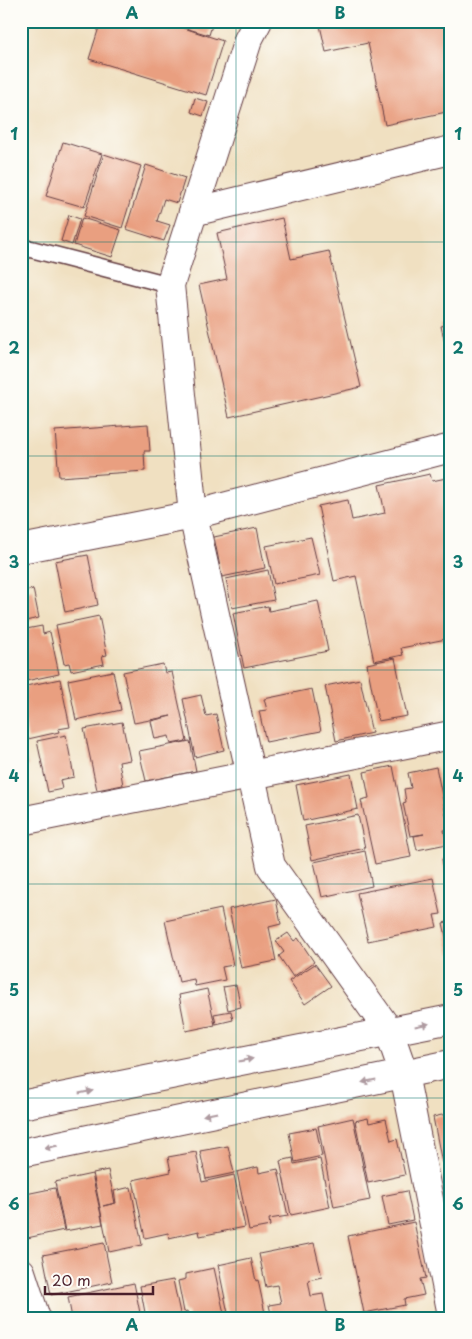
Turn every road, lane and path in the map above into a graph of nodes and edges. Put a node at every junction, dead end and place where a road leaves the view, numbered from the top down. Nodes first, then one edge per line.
1 (258, 21) edge
2 (451, 150) edge
3 (193, 212) junction
4 (31, 249) dead end
5 (170, 285) junction
6 (451, 448) edge
7 (193, 515) junction
8 (21, 549) edge
9 (451, 735) edge
10 (251, 775) junction
11 (21, 821) edge
12 (451, 1019) edge
13 (389, 1031) junction
14 (451, 1064) edge
15 (404, 1074) junction
16 (21, 1105) edge
17 (21, 1153) edge
18 (21, 1272) edge
19 (451, 1310) edge
20 (36, 1318) edge

1 - 3 street
2 - 3 street
3 - 5 street
4 - 5 lane
5 - 7 street
6 - 7 street
7 - 8 street
7 - 10 street
9 - 10 street
10 - 11 street
10 - 13 street
13 -> 12 street
13 - 15 street
16 -> 13 street
14 - 15 street
15 -> 17 street
15 - 19 street
18 - 20 street

